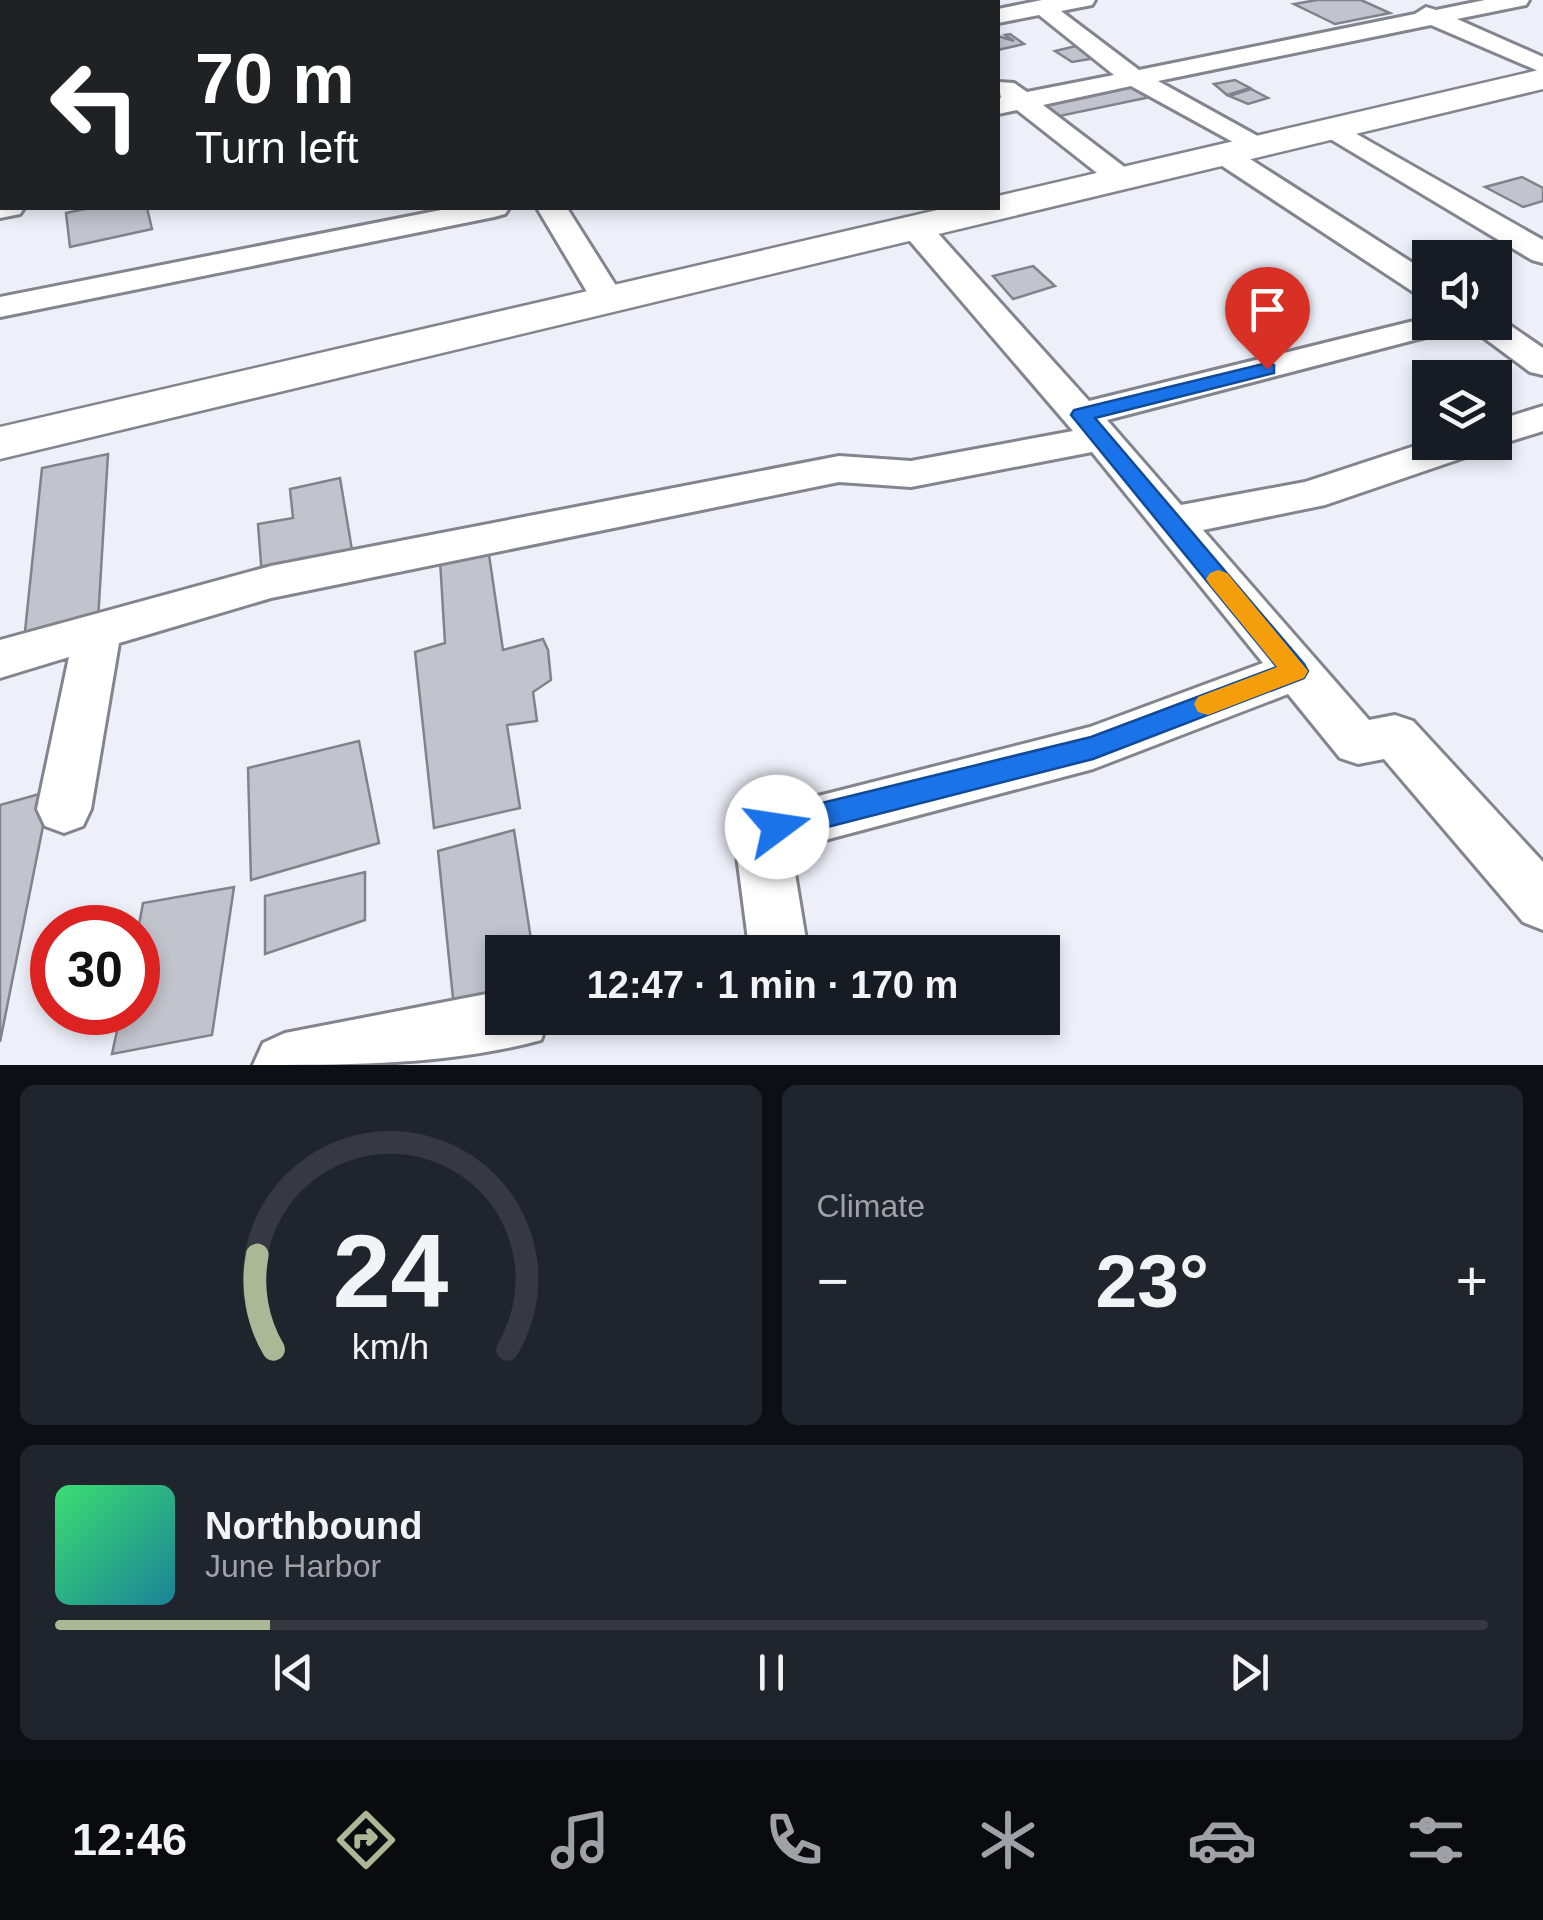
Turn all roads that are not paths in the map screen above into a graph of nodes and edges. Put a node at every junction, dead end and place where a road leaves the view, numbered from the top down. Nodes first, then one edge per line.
1 (1084, 0) edge
2 (1393, 0) edge
3 (1518, 0) edge
4 (1042, 6) junction
5 (1000, 16) edge
6 (1432, 17) junction
7 (1543, 66) edge
8 (1134, 78) junction
9 (1543, 78) edge
10 (1008, 104) edge
11 (1332, 128) junction
12 (1238, 150) junction
13 (1121, 178) junction
14 (1000, 207) edge
15 (484, 210) edge
16 (553, 210) edge
17 (987, 210) edge
18 (916, 227) junction
19 (1543, 252) edge
20 (1412, 275) edge
21 (608, 300) junction
22 (0, 308) edge
23 (1412, 334) edge
24 (1508, 340) edge
25 (1543, 364) edge
26 (1543, 418) edge
27 (1091, 426) junction
28 (1512, 428) edge
29 (0, 444) edge
30 (1415, 460) edge
31 (1170, 522) junction
32 (98, 630) junction
33 (0, 659) edge
34 (1295, 671) junction
35 (64, 809) dead end
36 (1536, 882) edge
37 (776, 935) edge
38 (485, 1025) edge
39 (285, 1065) edge

1 - 4 street
2 - 6 street
3 - 6 street
4 - 5 street
4 - 8 street
6 - 7 street
6 - 8 street
8 - 10 street
8 - 12 street
9 - 11 main road
10 - 13 street
11 - 12 main road
11 - 19 street
12 - 13 main road
12 - 20 street
13 - 14 main road
15 - 22 street
16 - 21 street
17 - 18 main road
18 - 21 main road
18 - 27 street
21 - 29 main road
23 - 27 street
24 - 25 street
26 - 28 street
27 - 31 street
27 - 32 street
30 - 31 street
31 - 34 street
32 - 33 street
32 - 35 street
34 - 36 street
34 - 37 street
38 - 39 street

